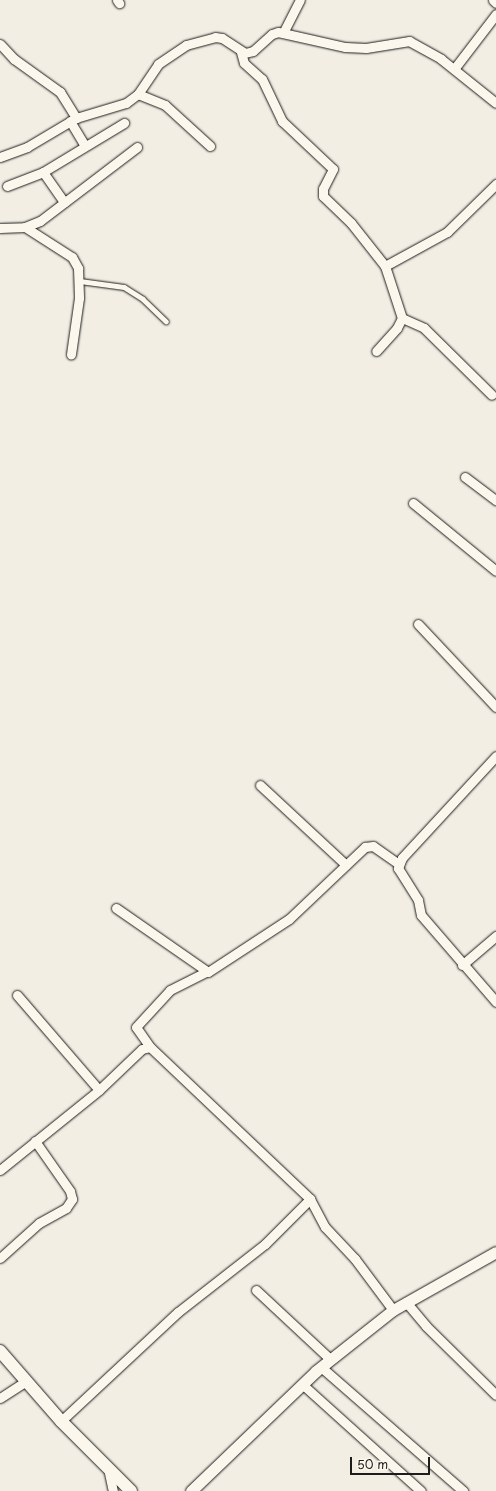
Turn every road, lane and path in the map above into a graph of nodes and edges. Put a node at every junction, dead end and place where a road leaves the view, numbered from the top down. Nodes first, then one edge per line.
1 (300, 0) edge
2 (493, 0) edge
3 (496, 3) edge
4 (496, 14) edge
5 (283, 33) junction
6 (0, 44) edge
7 (241, 52) junction
8 (454, 69) junction
9 (138, 94) junction
10 (496, 103) edge
11 (73, 120) junction
12 (124, 123) dead end
13 (85, 146) junction
14 (137, 146) dead end
15 (210, 146) dead end
16 (0, 157) edge
17 (43, 172) junction
18 (496, 184) edge
19 (7, 186) dead end
20 (64, 202) junction
21 (25, 227) junction
22 (0, 228) edge
23 (385, 266) junction
24 (80, 281) junction
25 (402, 318) junction
26 (166, 322) dead end
27 (376, 351) dead end
28 (71, 354) dead end
29 (492, 395) dead end
30 (465, 477) dead end
31 (496, 500) edge
32 (412, 503) dead end
33 (496, 571) edge
34 (418, 624) dead end
35 (496, 706) edge
36 (495, 760) edge
37 (260, 785) dead end
38 (399, 864) junction
39 (346, 865) junction
40 (116, 908) dead end
41 (496, 936) edge
42 (462, 965) junction
43 (206, 972) junction
44 (17, 995) dead end
45 (496, 1002) edge
46 (150, 1047) junction
47 (99, 1090) junction
48 (35, 1141) junction
49 (0, 1170) edge
50 (310, 1199) junction
51 (496, 1252) edge
52 (0, 1258) edge
53 (256, 1290) dead end
54 (406, 1302) junction
55 (393, 1310) junction
56 (0, 1351) edge
57 (330, 1359) junction
58 (320, 1367) junction
59 (26, 1381) junction
60 (302, 1384) junction
61 (496, 1395) edge
62 (0, 1398) edge
63 (61, 1421) junction
64 (108, 1468) junction
65 (113, 1491) edge
66 (131, 1491) edge
67 (191, 1491) edge
68 (420, 1491) edge
69 (463, 1491) edge

1 - 5 street
2 - 3 street
4 - 8 street
5 - 7 street
5 - 8 street
6 - 11 street
7 - 9 street
7 - 23 street
8 - 10 street
9 - 11 street
9 - 15 street
11 - 13 street
11 - 16 street
12 - 13 street
13 - 17 street
14 - 20 street
17 - 19 street
17 - 20 street
18 - 23 street
20 - 21 street
21 - 22 street
21 - 24 street
23 - 25 street
24 - 26 lane
24 - 28 street
25 - 27 street
25 - 29 street
30 - 31 street
32 - 33 street
34 - 35 street
36 - 38 street
37 - 39 street
38 - 39 street
38 - 42 street
39 - 43 street
40 - 43 street
41 - 42 street
42 - 45 street
43 - 46 street
44 - 47 street
46 - 47 street
46 - 50 street
47 - 48 street
48 - 49 street
48 - 52 street
50 - 55 street
50 - 63 street
51 - 54 street
53 - 57 street
54 - 55 street
54 - 61 street
55 - 57 street
56 - 59 main road
57 - 58 street
58 - 60 street
58 - 69 street
59 - 62 street
59 - 63 main road
60 - 67 street
60 - 68 street
63 - 64 main road
64 - 65 street
64 - 66 main road

